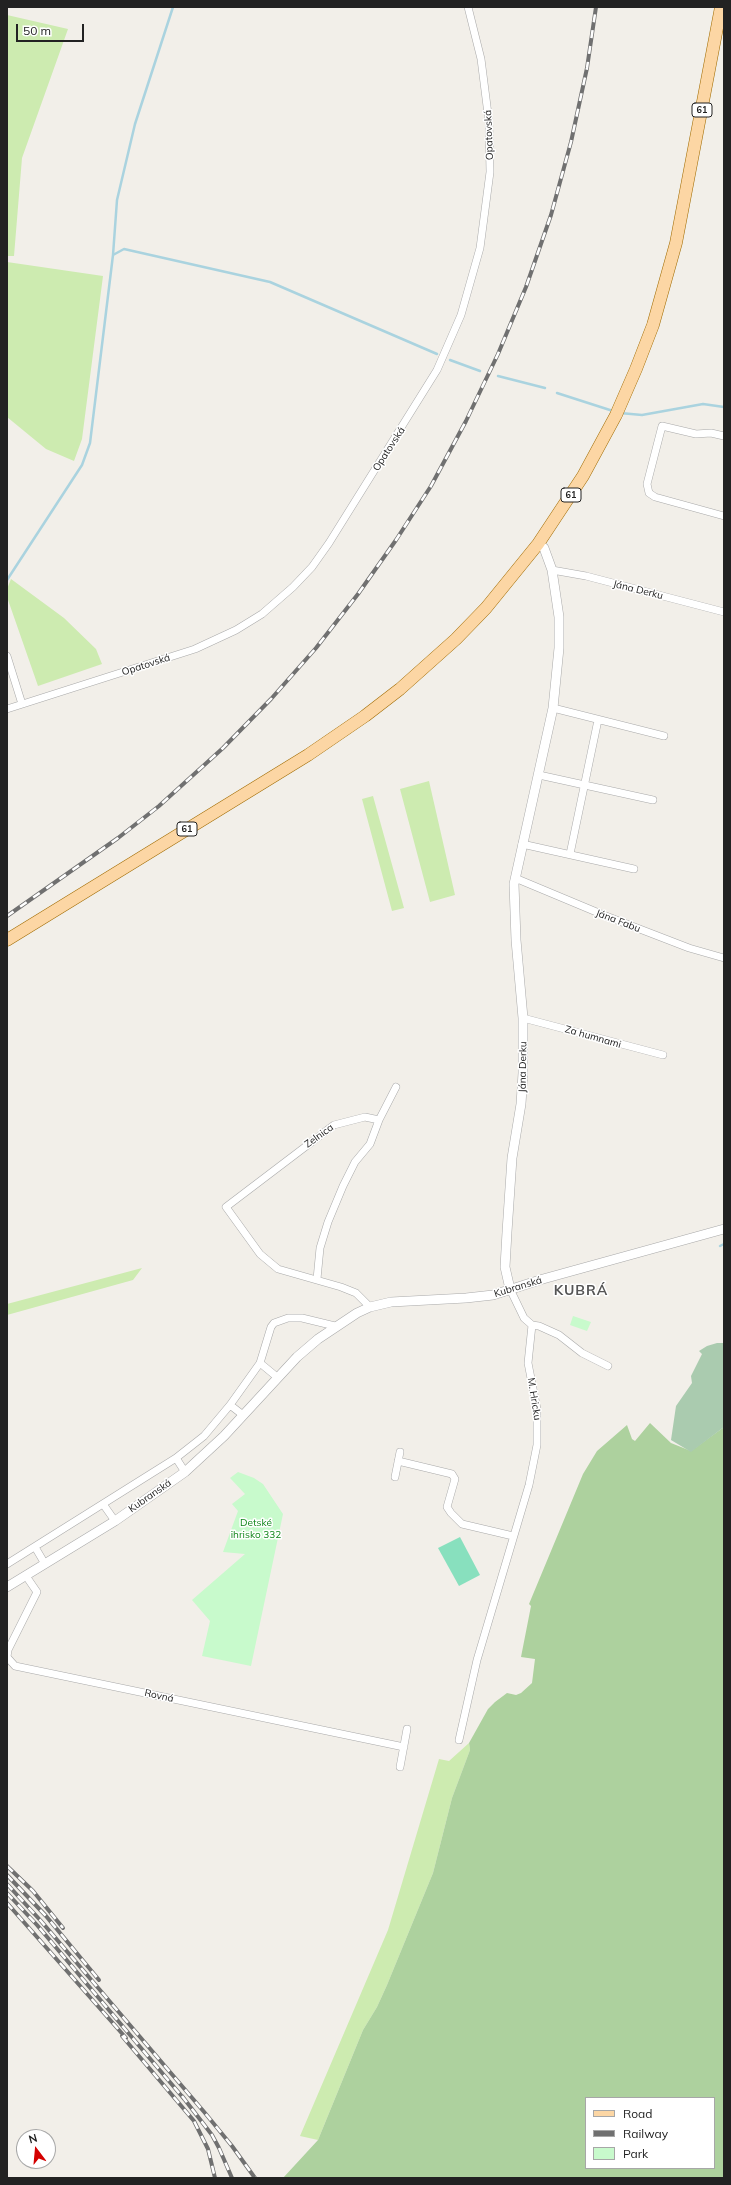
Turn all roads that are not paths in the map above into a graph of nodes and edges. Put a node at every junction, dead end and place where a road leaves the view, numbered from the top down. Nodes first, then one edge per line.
1 (468, 7) edge
2 (721, 7) edge
3 (724, 436) edge
4 (708, 503) dead end
5 (705, 511) junction
6 (724, 516) edge
7 (538, 544) junction
8 (552, 570) junction
9 (724, 612) edge
10 (7, 656) edge
11 (22, 704) junction
12 (553, 708) junction
13 (7, 709) edge
14 (598, 720) junction
15 (664, 736) dead end
16 (538, 775) junction
17 (584, 786) junction
18 (653, 800) dead end
19 (522, 844) junction
20 (570, 854) junction
21 (634, 869) dead end
22 (515, 878) junction
23 (7, 940) edge
24 (724, 958) edge
25 (523, 1018) junction
26 (663, 1055) dead end
27 (396, 1087) dead end
28 (379, 1120) junction
29 (724, 1229) edge
30 (317, 1279) junction
31 (510, 1289) junction
32 (370, 1307) junction
33 (532, 1325) junction
34 (335, 1326) junction
35 (260, 1363) junction
36 (608, 1366) dead end
37 (277, 1376) junction
38 (230, 1405) junction
39 (242, 1416) junction
40 (400, 1452) dead end
41 (176, 1458) junction
42 (398, 1461) junction
43 (185, 1472) junction
44 (395, 1477) dead end
45 (103, 1504) junction
46 (115, 1521) junction
47 (513, 1536) junction
48 (35, 1547) junction
49 (7, 1564) edge
50 (45, 1564) junction
51 (26, 1576) junction
52 (7, 1587) edge
53 (407, 1730) dead end
54 (459, 1740) dead end
55 (404, 1747) junction
56 (400, 1767) dead end

1 - 11 street, Opatovská
2 - 7 main road, 61
3 - 5 street
4 - 5 street
5 - 6 street
7 - 8 street, Jána Derku
7 - 23 main road, 61
8 - 9 street, Jána Derku
8 - 12 street, Jána Derku
10 - 11 street
11 - 13 street, Opatovská
12 - 14 street
12 - 16 street, Jána Derku
14 - 15 street
14 - 17 street
16 - 17 street
16 - 19 street, Jána Derku
17 - 18 street
17 - 20 street
19 - 20 street
19 - 22 street, Jána Derku
20 - 21 street
22 - 24 street, Jána Fabu
22 - 25 street, Jána Derku
25 - 26 street, Za humnami
25 - 31 street, Jána Derku
27 - 28 street
28 - 30 street
28 - 30 street, Zelnica
29 - 31 street, Kubranská
30 - 32 street, Zelnica
31 - 32 street, Kubranská
31 - 33 street
32 - 34 street, Kubranská
33 - 36 street
33 - 47 street, M. Hricku
34 - 35 street, Kubranská
34 - 37 street, Kubranská
35 - 37 street
35 - 38 street, Kubranská
37 - 39 street, Kubranská
38 - 39 street
38 - 41 street, Kubranská
39 - 43 street, Kubranská
40 - 42 street
41 - 43 street
41 - 45 street, Kubranská
42 - 44 street
42 - 47 street
43 - 46 street, Kubranská
45 - 46 street
45 - 48 street, Kubranská
46 - 50 street, Kubranská
47 - 54 street, M. Hricku
48 - 49 street, Kubranská
48 - 50 street
50 - 51 street, Kubranská
51 - 52 street, Kubranská
51 - 55 street, Rovná
53 - 55 street
55 - 56 street

